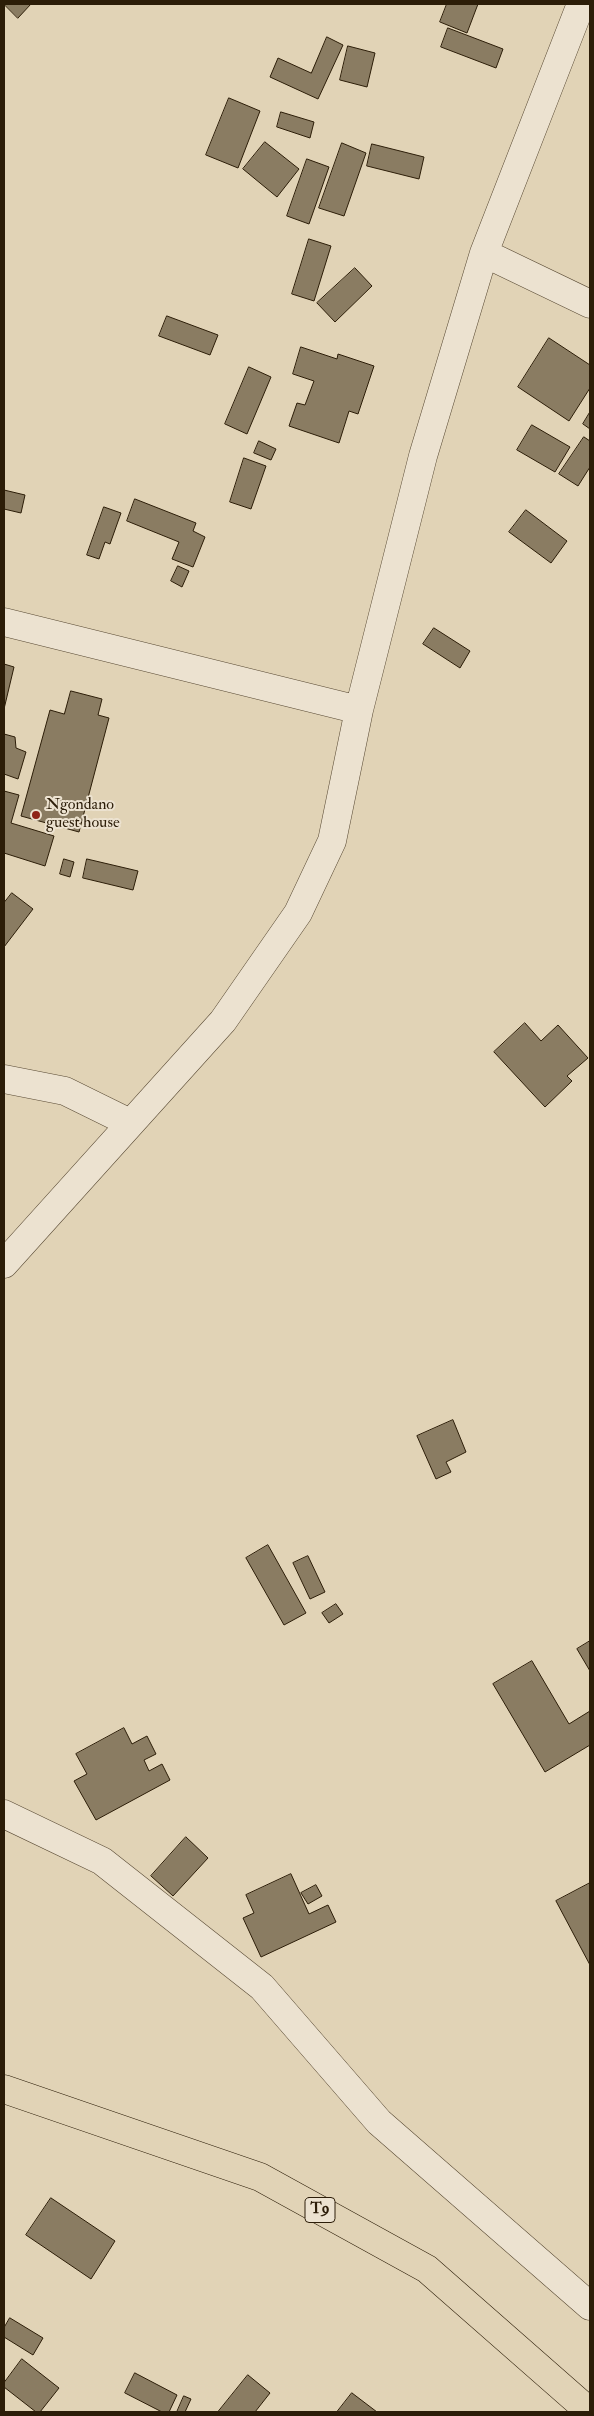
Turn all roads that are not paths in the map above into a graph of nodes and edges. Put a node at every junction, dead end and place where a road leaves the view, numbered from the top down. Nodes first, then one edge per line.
1 (581, 4) edge
2 (484, 253) junction
3 (590, 304) edge
4 (4, 622) edge
5 (359, 710) junction
6 (4, 1079) edge
7 (130, 1123) junction
8 (4, 1264) edge
9 (4, 1814) edge
10 (4, 2089) edge
11 (590, 2306) edge
12 (590, 2412) edge

1 - 2 street
2 - 3 street
2 - 5 street
4 - 5 street
5 - 7 street
6 - 7 street
7 - 8 street
9 - 11 street
10 - 12 highway, T9

